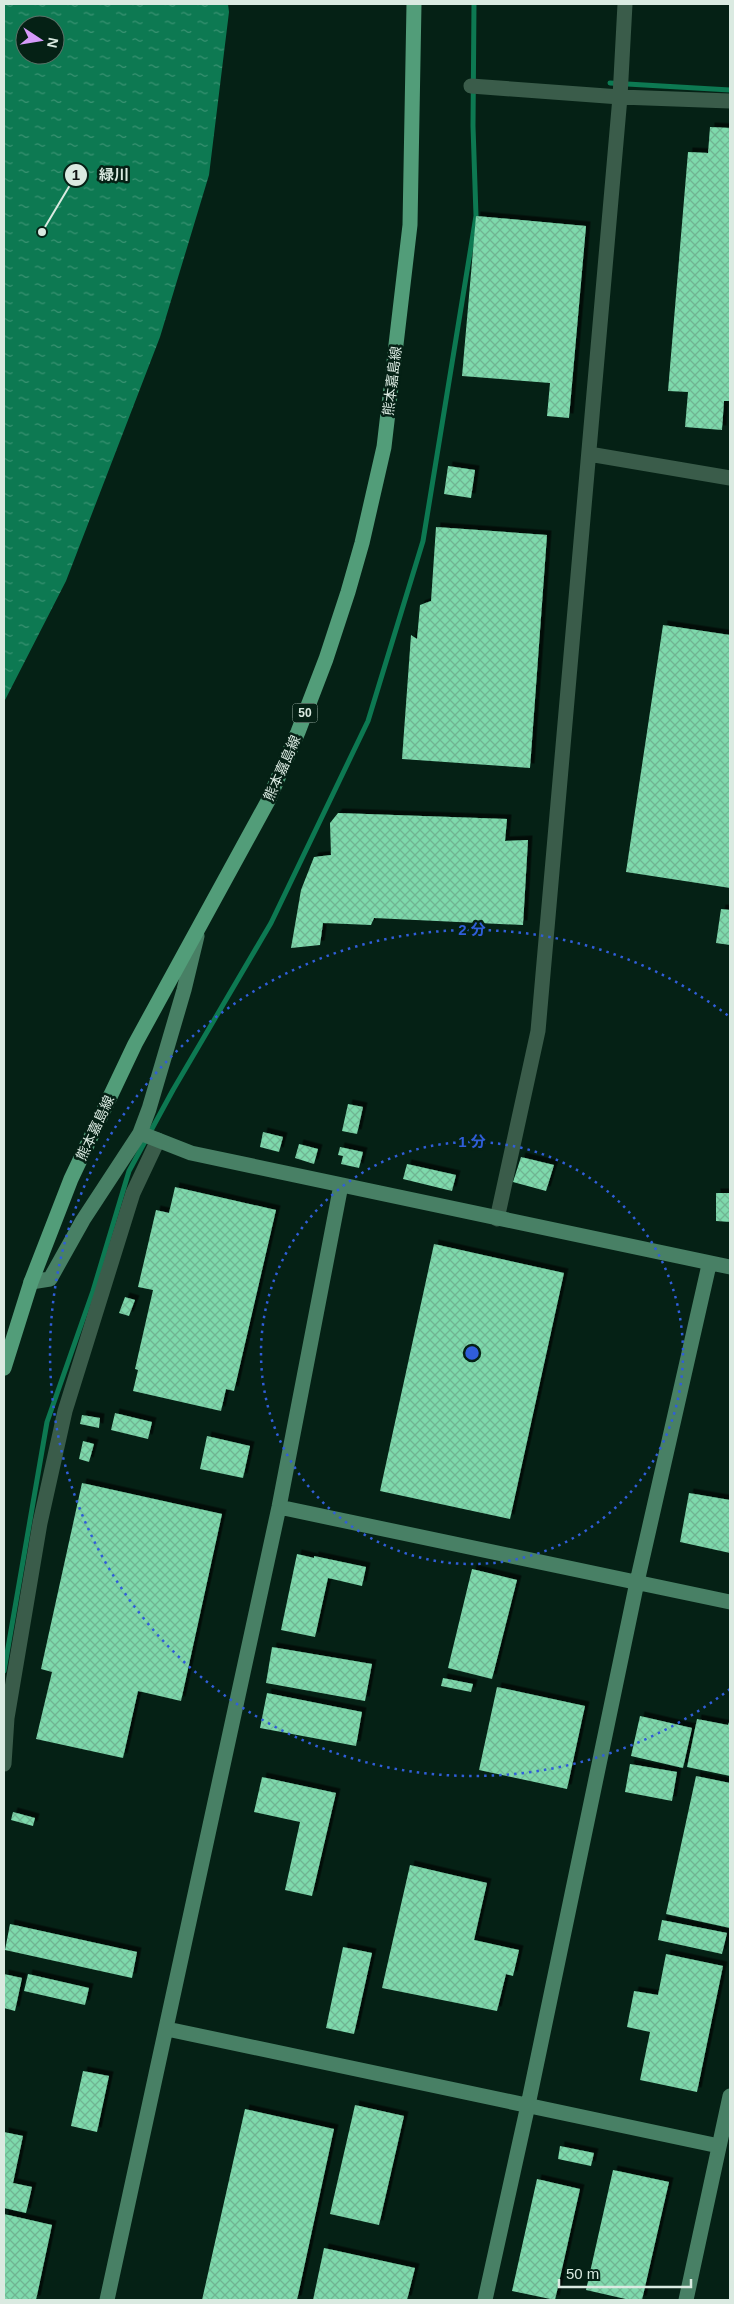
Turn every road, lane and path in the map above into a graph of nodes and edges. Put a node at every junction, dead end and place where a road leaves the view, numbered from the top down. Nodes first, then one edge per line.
1 (414, 4) edge
2 (626, 4) edge
3 (471, 86) dead end
4 (620, 97) junction
5 (730, 101) edge
6 (589, 454) junction
7 (730, 471) edge
8 (730, 478) edge
9 (199, 927) junction
10 (140, 1133) junction
11 (158, 1140) junction
12 (341, 1185) junction
13 (497, 1219) junction
14 (709, 1265) junction
15 (730, 1268) edge
16 (31, 1282) junction
17 (4, 1368) edge
18 (279, 1507) junction
19 (637, 1582) junction
20 (730, 1602) edge
21 (4, 1764) edge
22 (167, 2029) junction
23 (730, 2096) edge
24 (528, 2105) junction
25 (719, 2146) junction
26 (107, 2300) edge
27 (485, 2300) edge
28 (686, 2300) edge

1 - 9 main road, 熊本嘉島線 / 50
2 - 4 street
3 - 4 street
4 - 5 street
4 - 6 street
6 - 7 street
6 - 8 street
6 - 13 street
9 - 10 street
9 - 16 main road, 熊本嘉島線 / 50
10 - 11 street
10 - 16 street
11 - 12 street
11 - 21 street
12 - 13 street
12 - 18 street
13 - 14 street
14 - 15 street
14 - 19 street
16 - 17 main road, 熊本嘉島線 / 50
18 - 19 street
18 - 22 street
19 - 20 street
19 - 24 street
22 - 24 street
22 - 26 street
23 - 25 street
24 - 25 street
24 - 27 street
25 - 28 street

